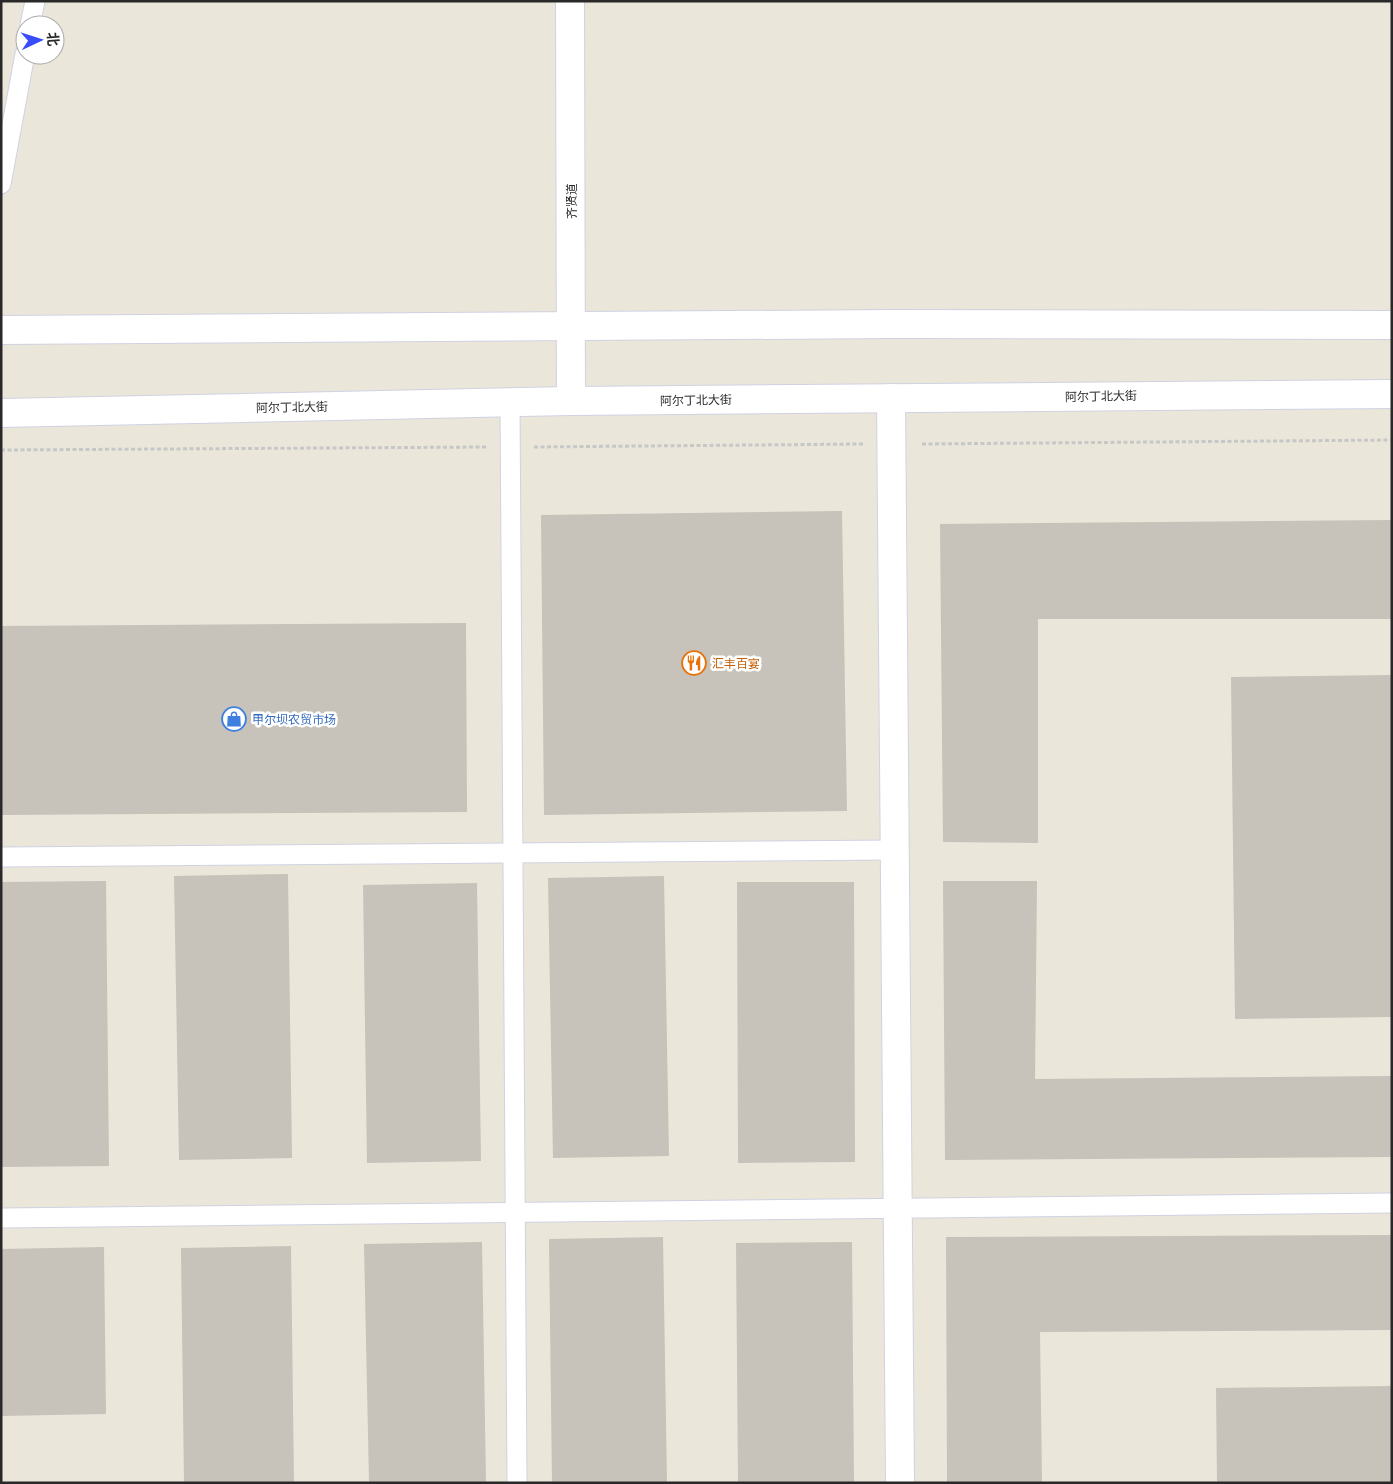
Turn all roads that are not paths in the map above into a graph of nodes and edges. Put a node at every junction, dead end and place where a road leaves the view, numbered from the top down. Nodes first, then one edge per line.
1 (35, 1) edge
2 (570, 1) edge
3 (32, 15) edge
4 (23, 65) edge
5 (1, 184) edge
6 (1392, 325) edge
7 (571, 326) junction
8 (1, 330) edge
9 (1392, 394) edge
10 (891, 398) junction
11 (571, 401) junction
12 (510, 402) junction
13 (1, 413) edge
14 (895, 850) junction
15 (513, 853) junction
16 (1, 857) edge
17 (1392, 1203) edge
18 (898, 1208) junction
19 (516, 1212) junction
20 (1, 1218) edge
21 (517, 1483) edge
22 (900, 1483) edge

1 - 3 lane
2 - 7 main road, 齐贤道
4 - 5 lane
6 - 7 main road
7 - 8 main road
7 - 11 main road, 齐贤道
9 - 10 main road, 阿尔丁北大街
10 - 11 main road, 阿尔丁北大街
10 - 14 main road
11 - 12 main road, 阿尔丁北大街
12 - 13 main road, 阿尔丁北大街
12 - 15 lane
14 - 15 lane
14 - 18 main road
15 - 16 lane
15 - 19 lane
17 - 18 lane
18 - 19 lane
18 - 22 main road
19 - 20 lane
19 - 21 lane

